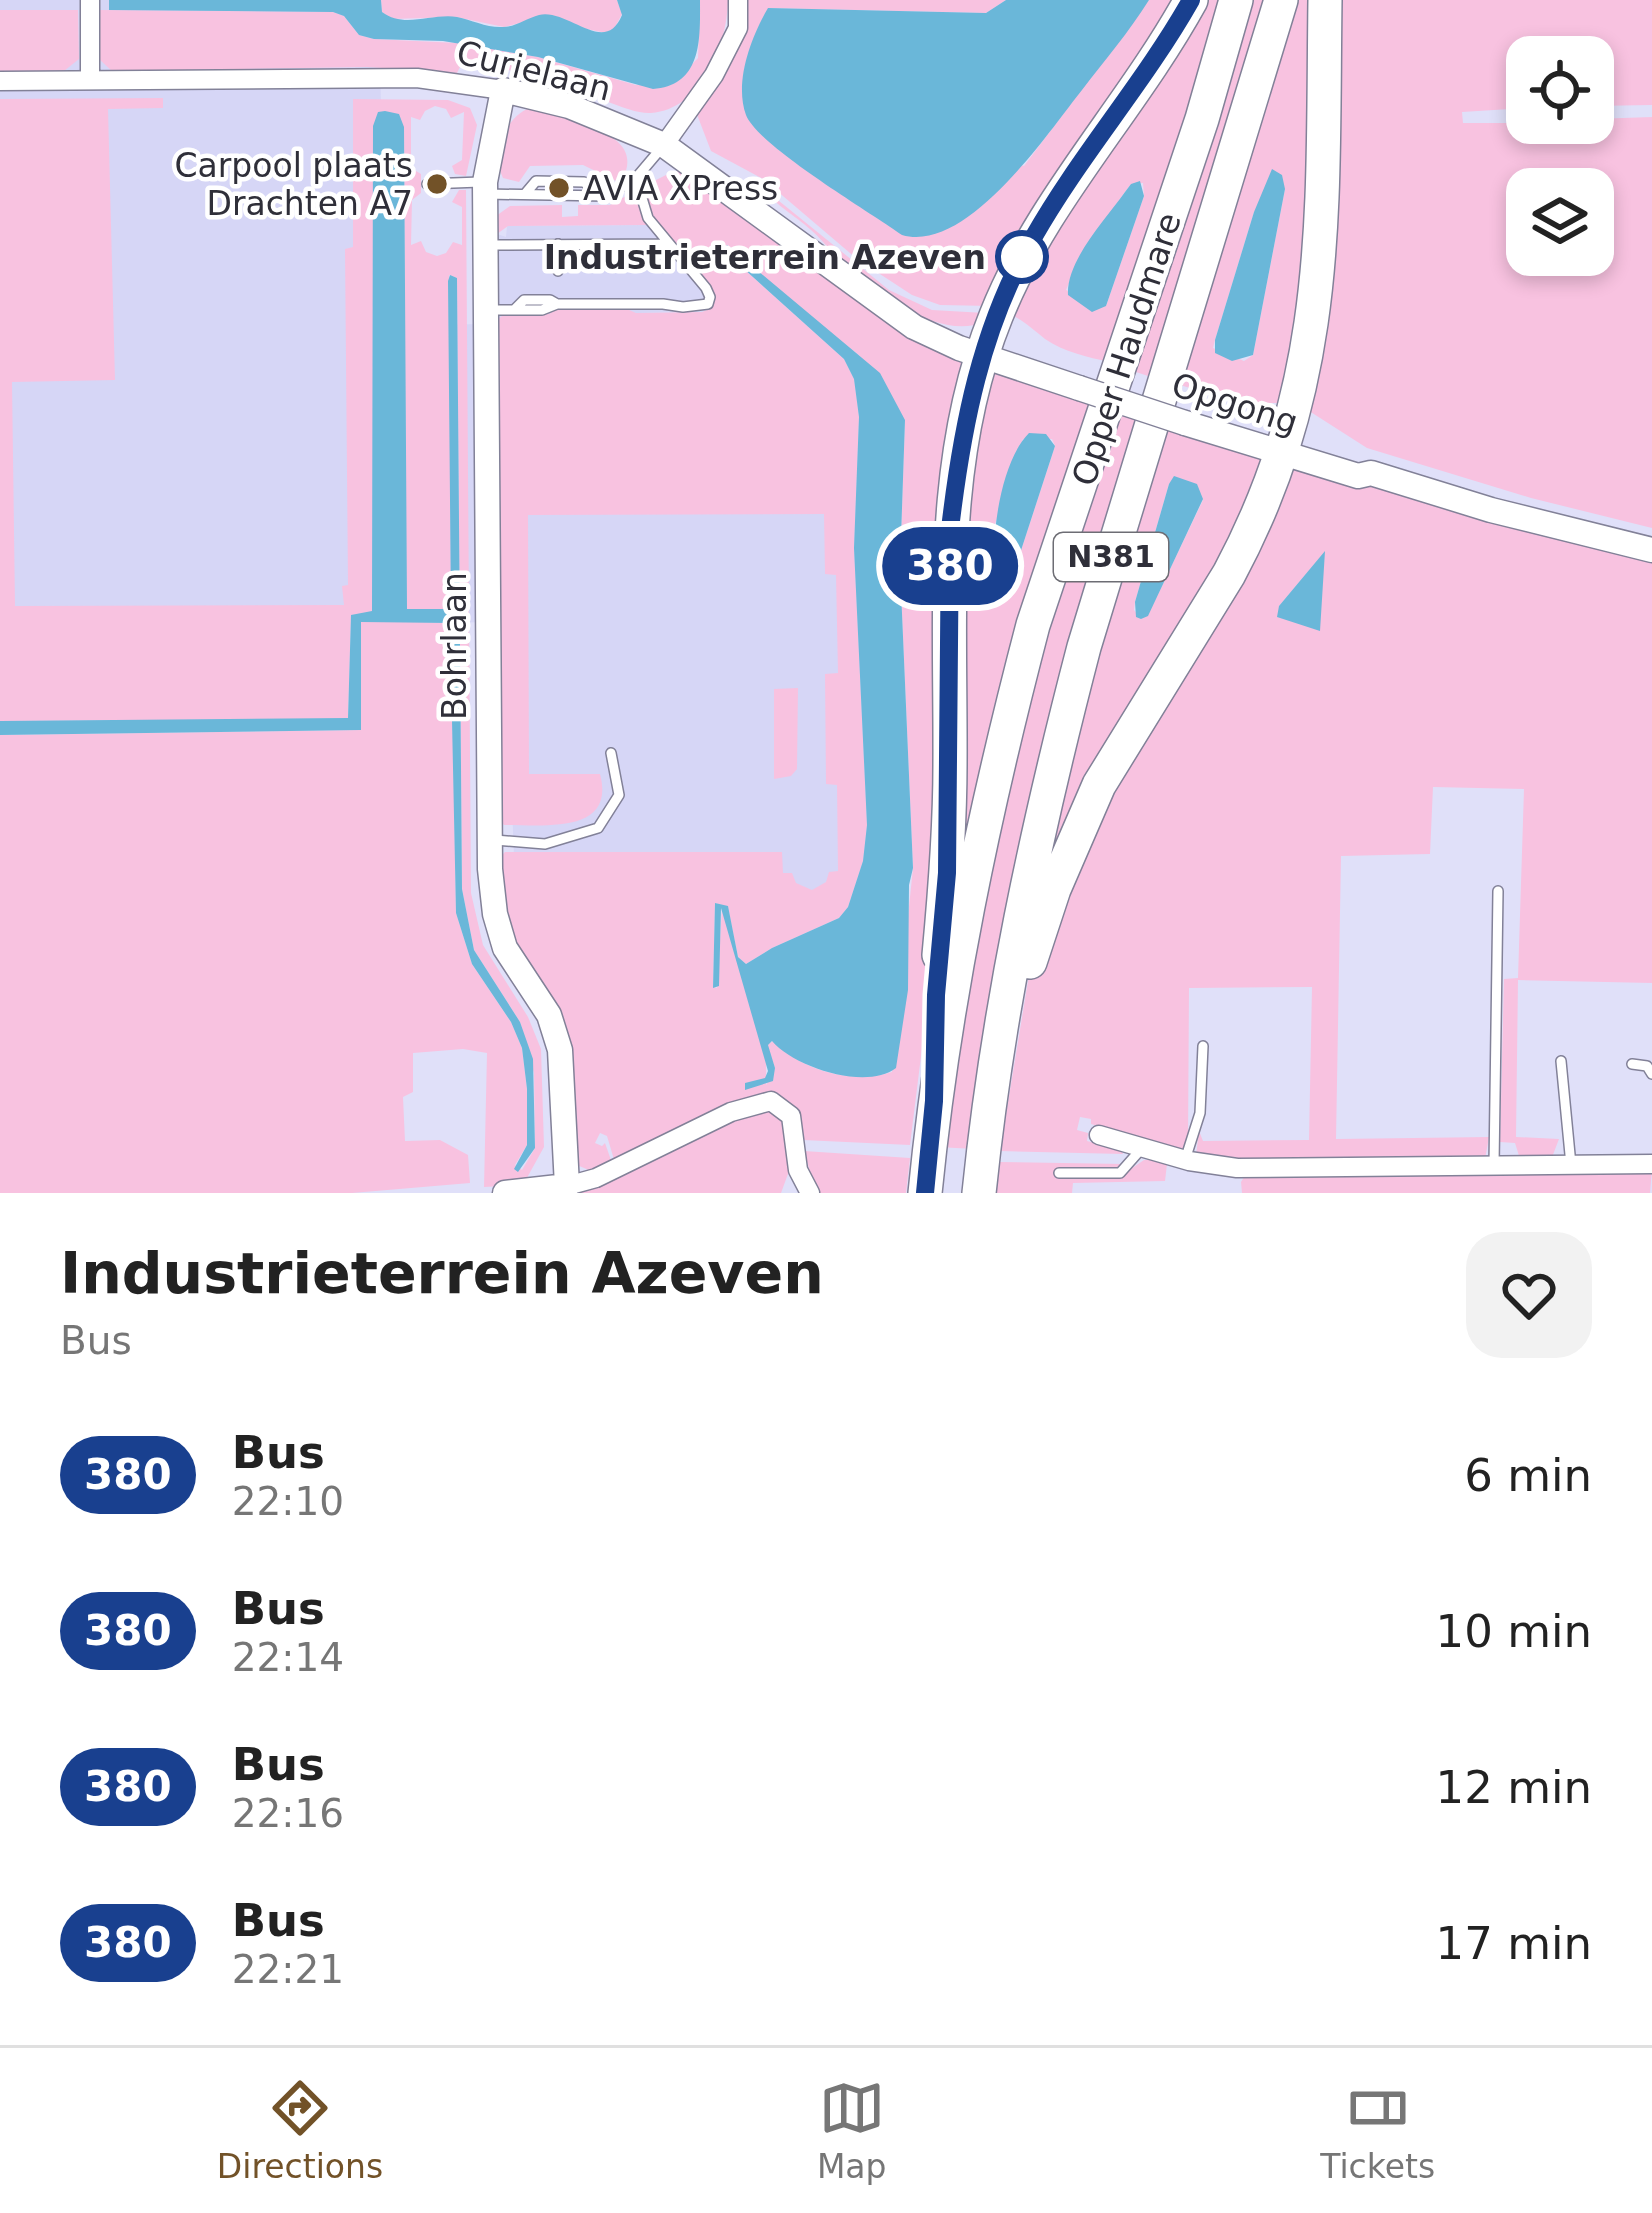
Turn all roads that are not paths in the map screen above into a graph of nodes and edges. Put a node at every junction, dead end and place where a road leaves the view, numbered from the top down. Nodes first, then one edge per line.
1 (90, 0) edge
2 (738, 0) edge
3 (1191, 0) edge
4 (1236, 0) edge
5 (1281, 0) edge
6 (1325, 0) edge
7 (90, 80) junction
8 (0, 81) edge
9 (503, 90) junction
10 (664, 145) junction
11 (636, 178) junction
12 (427, 184) dead end
13 (486, 188) junction
14 (558, 244) junction
15 (668, 244) junction
16 (486, 245) junction
17 (558, 272) dead end
18 (486, 310) junction
19 (983, 349) junction
20 (1082, 381) joint
21 (1286, 448) junction
22 (1652, 550) edge
23 (611, 753) dead end
24 (489, 840) junction
25 (1498, 891) dead end
26 (1203, 1046) dead end
27 (1561, 1061) dead end
28 (1632, 1064) dead end
29 (1652, 1074) edge
30 (934, 1101) junction
31 (986, 1126) junction
32 (1099, 1135) dead end
33 (1143, 1147) junction
34 (1185, 1160) junction
35 (1652, 1164) edge
36 (1571, 1165) junction
37 (1494, 1166) junction
38 (1059, 1173) dead end
39 (567, 1186) junction
40 (505, 1193) edge
41 (809, 1193) edge
42 (925, 1193) edge
43 (980, 1193) edge

1 - 7 street
2 - 10 street
3 - 19 highway, N381
4 - 30 highway, Opper Haudmare / N381
5 - 31 highway, Opper Haudmare / N381
6 - 21 highway, N381
7 - 8 street, Curielaan
7 - 9 street, Curielaan
9 - 10 main road, Curielaan
9 - 13 main road, Bohrlaan
10 - 11 lane
10 - 19 main road, Curielaan
11 - 13 lane
11 - 15 lane
12 - 13 lane
13 - 16 main road, Bohrlaan
14 - 15 lane
14 - 16 lane
14 - 17 lane
15 - 18 lane
16 - 18 main road, Bohrlaan
18 - 24 main road, Bohrlaan
19 - 20 main road, Curielaan
19 - 30 highway, N381
20 - 21 main road, Opgong, bridge
21 - 22 main road, Opgong
21 - 31 highway, N381
23 - 24 lane
24 - 39 main road, Bohrlaan
25 - 37 lane
26 - 34 lane
27 - 36 lane
28 - 29 lane
30 - 42 highway, Opper Haudmare / N381
31 - 43 highway, Opper Haudmare / N381
32 - 33 street
33 - 34 street
33 - 38 lane
34 - 37 street
35 - 36 street
36 - 37 street
39 - 40 main road
39 - 41 street

